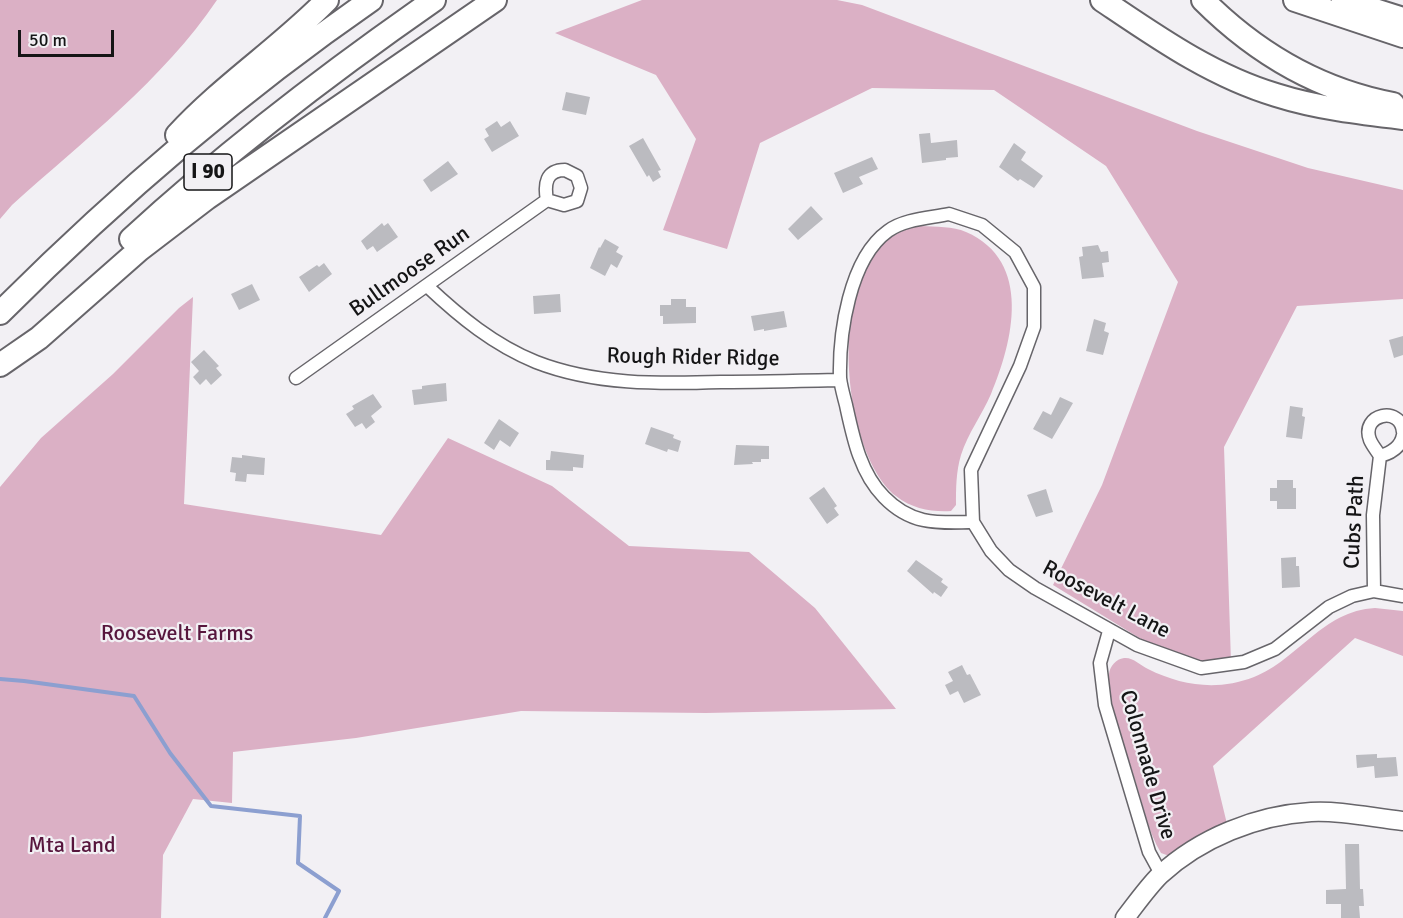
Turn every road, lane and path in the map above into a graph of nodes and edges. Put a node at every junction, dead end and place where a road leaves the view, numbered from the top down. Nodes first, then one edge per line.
1 (327, 0) edge
2 (371, 0) edge
3 (434, 0) edge
4 (495, 0) edge
5 (1102, 0) edge
6 (1203, 0) edge
7 (1295, 0) edge
8 (1343, 0) edge
9 (1403, 19) edge
10 (1403, 36) edge
11 (1403, 106) edge
12 (1403, 118) edge
13 (547, 200) dead end
14 (109, 210) junction
15 (427, 286) junction
16 (0, 313) edge
17 (0, 365) edge
18 (296, 378) dead end
19 (840, 380) junction
20 (1403, 433) edge
21 (1380, 456) junction
22 (973, 522) junction
23 (1374, 591) junction
24 (1403, 596) edge
25 (1109, 631) junction
26 (1403, 821) edge
27 (1161, 874) junction
28 (1125, 918) edge

1 - 14 highway
2 - 14 highway, I 90
3 - 17 highway, I 90
4 - 17 highway
5 - 12 highway
6 - 11 highway
7 - 10 highway
8 - 9 highway
13 - 15 street, Bullmoose Run
14 - 16 highway, I 90
15 - 18 street, Bullmoose Run
15 - 19 street, Rough Rider Ridge
19 - 22 street, Roosevelt Lane
19 - 22 street, Roosevelt Lane
20 - 21 street, Cubs Path
20 - 21 street, Cubs Path
21 - 23 street, Cubs Path
22 - 25 street, Roosevelt Lane
23 - 24 street, Roosevelt Lane
23 - 25 street, Roosevelt Lane
25 - 27 street, Colonnade Drive
26 - 27 street
27 - 28 street

